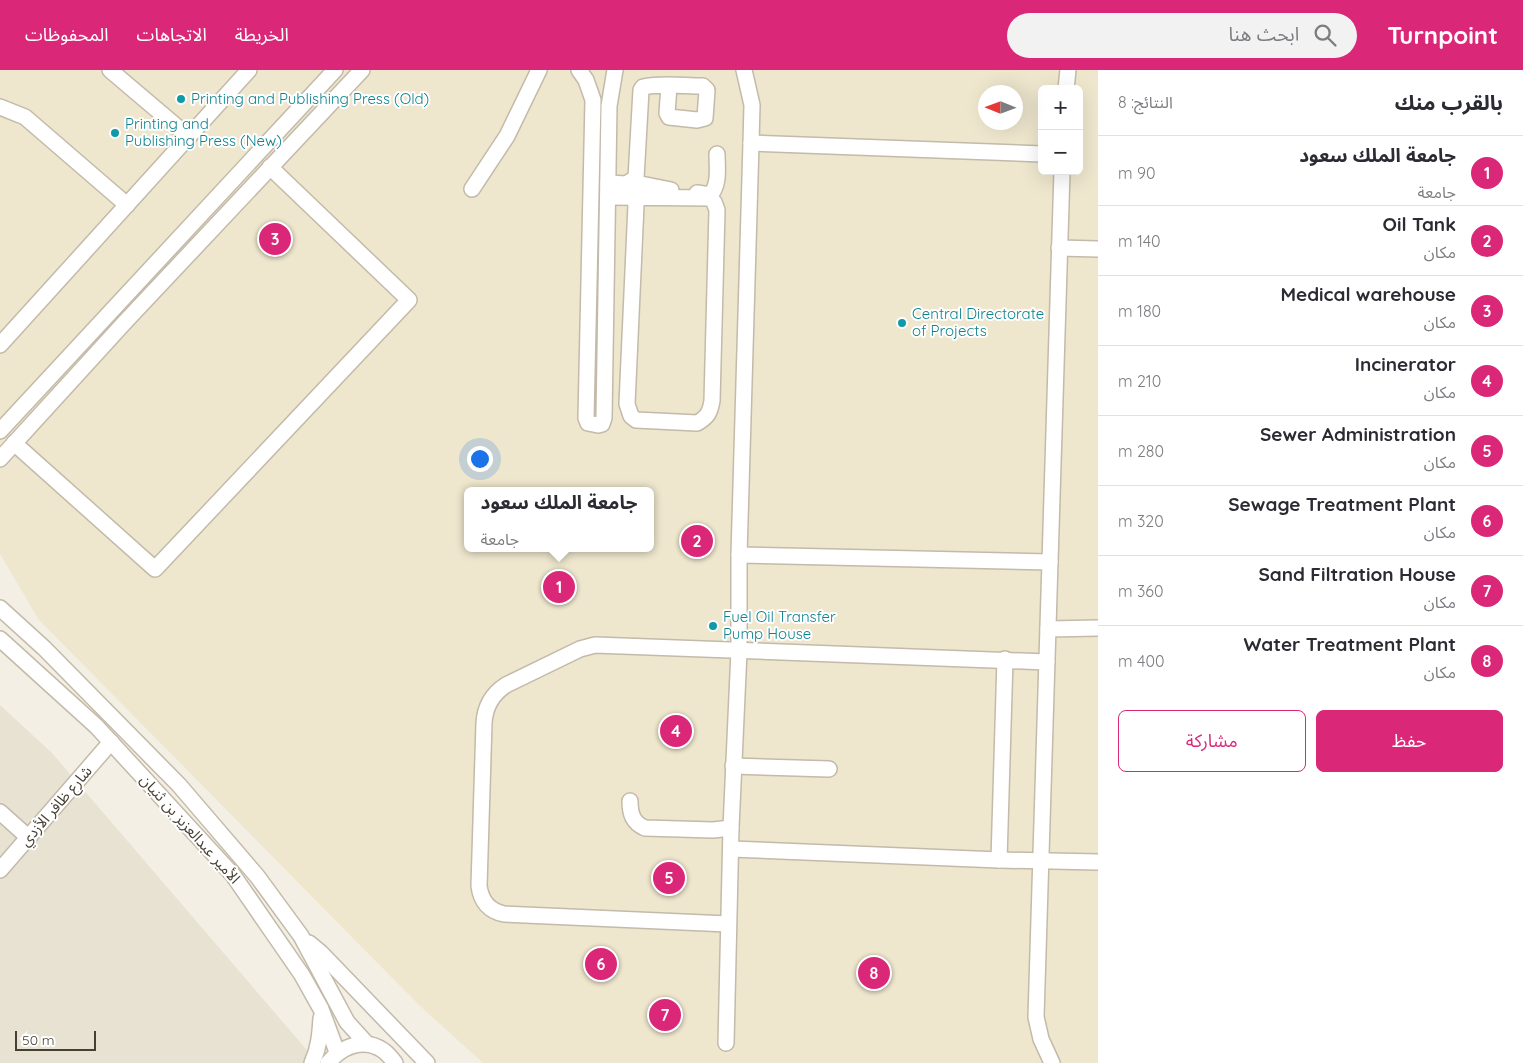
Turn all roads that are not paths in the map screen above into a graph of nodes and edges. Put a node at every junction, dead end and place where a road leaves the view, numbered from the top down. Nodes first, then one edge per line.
1 (110, 70) edge
2 (249, 70) edge
3 (335, 70) edge
4 (362, 70) edge
5 (539, 70) edge
6 (579, 70) edge
7 (615, 70) edge
8 (744, 70) edge
9 (1068, 70) edge
10 (1066, 85) edge
11 (669, 86) dead end
12 (314, 92) junction
13 (328, 105) junction
14 (0, 107) edge
15 (189, 137) junction
16 (752, 143) junction
17 (717, 154) dead end
18 (1038, 154) edge
19 (270, 167) junction
20 (1062, 175) edge
21 (591, 188) junction
22 (472, 189) dead end
23 (608, 190) junction
24 (628, 190) junction
25 (127, 205) junction
26 (1060, 248) junction
27 (1098, 249) edge
28 (112, 309) junction
29 (125, 322) junction
30 (0, 345) edge
31 (0, 431) edge
32 (14, 443) junction
33 (0, 459) edge
34 (739, 555) junction
35 (1050, 562) junction
36 (0, 595) edge
37 (0, 608) edge
38 (1098, 628) edge
39 (1048, 629) junction
40 (0, 639) edge
41 (44, 648) junction
42 (739, 651) junction
43 (1006, 659) junction
44 (1047, 662) junction
45 (111, 742) junction
46 (733, 766) junction
47 (829, 769) dead end
48 (630, 801) dead end
49 (0, 812) edge
50 (731, 828) junction
51 (29, 838) junction
52 (731, 849) junction
53 (999, 860) junction
54 (1041, 860) junction
55 (1098, 862) edge
56 (0, 870) edge
57 (728, 924) junction
58 (301, 936) junction
59 (321, 1009) junction
60 (726, 1042) dead end
61 (367, 1044) junction
62 (333, 1058) edge
63 (312, 1063) edge
64 (395, 1063) edge
65 (427, 1063) edge
66 (1052, 1063) edge

1 - 15 street
2 - 15 street
3 - 12 street
4 - 13 street
5 - 22 street
6 - 21 street
7 - 23 street
8 - 16 street
9 - 10 street
11 - 24 street
12 - 13 street
12 - 28 street
13 - 19 street
14 - 25 street
15 - 25 street
16 - 18 street
16 - 34 street
17 - 24 street
19 - 29 street
19 - 32 street
20 - 26 street
21 - 23 street
21 - 23 street
23 - 24 street
24 - 24 street
25 - 30 street
26 - 27 street
26 - 35 street
28 - 29 street
28 - 31 street
29 - 32 street
32 - 33 street
34 - 35 street
34 - 42 street
35 - 39 street
36 - 41 street
37 - 41 street, الأمير عبدالعزيز بن ثنيان
38 - 39 street
39 - 44 street
40 - 45 street, الأمير عبدالعزيز بن ثنيان
41 - 58 street, الأمير عبدالعزيز بن ثنيان
42 - 43 street
42 - 46 street
42 - 57 street
43 - 44 street
43 - 53 street
44 - 54 street
45 - 51 street, شارع ظافر الأزدي
45 - 59 street, الأمير عبدالعزيز بن ثنيان
46 - 47 street
46 - 50 street
48 - 50 street
49 - 51 street
50 - 52 street
51 - 56 street, شارع ظافر الأزدي
52 - 53 street
52 - 57 street
53 - 54 street
54 - 55 street
54 - 66 street
57 - 60 street
58 - 61 street, الأمير عبدالعزيز بن ثنيان
58 - 65 street, الأمير عبدالعزيز بن ثنيان
59 - 62 street, الأمير عبدالعزيز بن ثنيان
59 - 63 street
61 - 62 street
61 - 64 street, الأمير عبدالعزيز بن ثنيان

